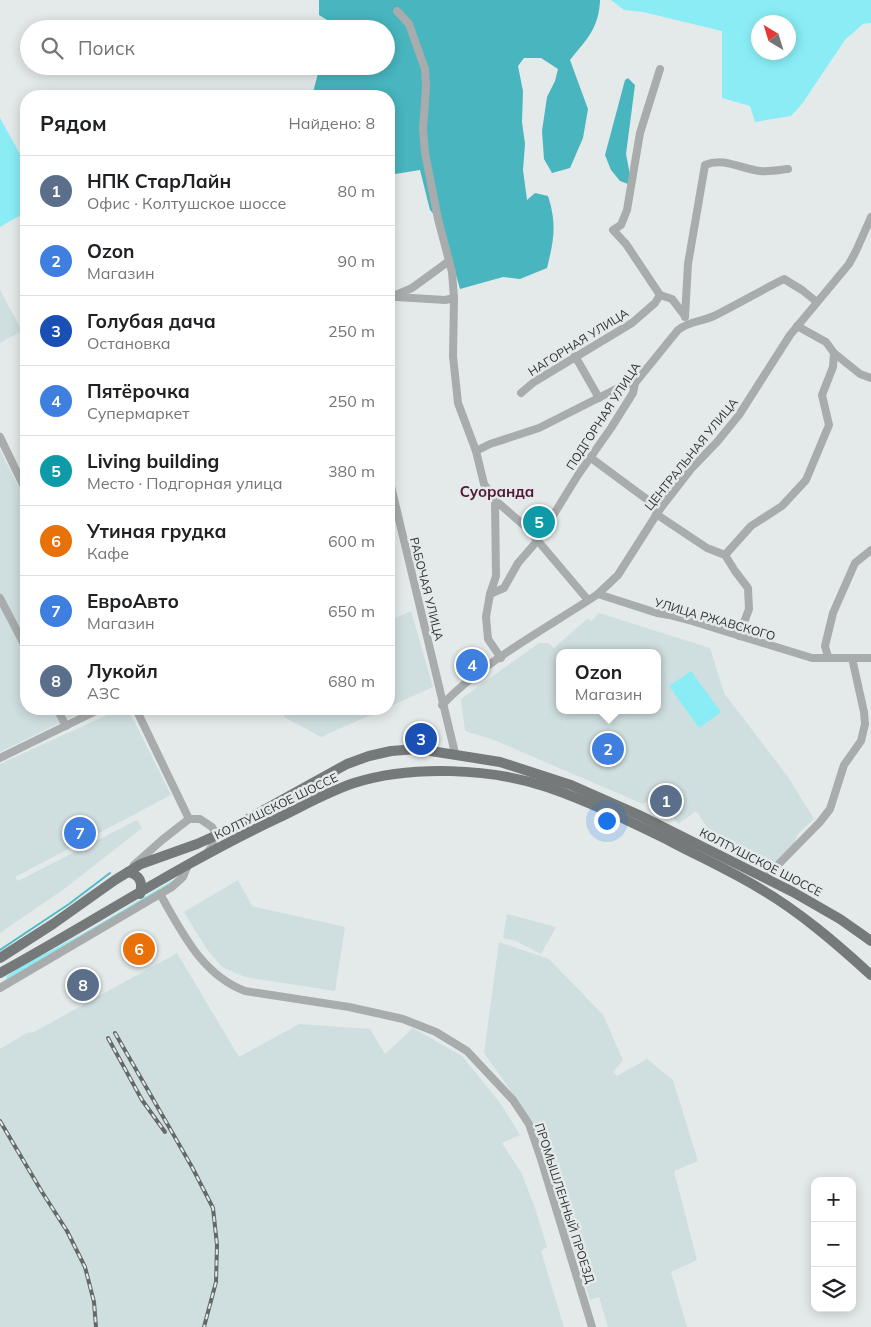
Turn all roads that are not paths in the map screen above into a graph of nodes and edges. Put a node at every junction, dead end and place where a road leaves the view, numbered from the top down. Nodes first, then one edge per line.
1 (397, 11) dead end
2 (660, 69) dead end
3 (788, 169) dead end
4 (871, 217) edge
5 (449, 261) junction
6 (660, 295) junction
7 (395, 296) edge
8 (395, 298) edge
9 (454, 298) junction
10 (817, 302) junction
11 (686, 320) junction
12 (797, 326) junction
13 (834, 353) junction
14 (575, 356) junction
15 (871, 378) edge
16 (635, 383) junction
17 (521, 393) dead end
18 (599, 398) junction
19 (0, 438) edge
20 (476, 451) junction
21 (590, 458) junction
22 (20, 479) edge
23 (495, 500) junction
24 (395, 504) edge
25 (658, 512) junction
26 (538, 540) junction
27 (871, 550) edge
28 (725, 555) junction
29 (490, 594) junction
30 (598, 594) junction
31 (0, 598) edge
32 (588, 600) junction
33 (20, 636) edge
34 (739, 636) junction
35 (828, 657) junction
36 (501, 658) junction
37 (852, 658) junction
38 (871, 658) edge
39 (442, 705) junction
40 (61, 715) edge
41 (88, 715) edge
42 (139, 715) edge
43 (66, 726) junction
44 (455, 753) junction
45 (0, 758) edge
46 (189, 819) junction
47 (216, 836) junction
48 (206, 854) junction
49 (188, 865) junction
50 (128, 872) junction
51 (765, 878) junction
52 (140, 894) junction
53 (160, 894) junction
54 (871, 941) edge
55 (0, 958) edge
56 (0, 973) edge
57 (871, 975) edge
58 (0, 988) edge
59 (592, 1327) edge

1 - 5 street
2 - 6 street
3 - 11 street
4 - 10 street, ЦЕНТРАЛЬНАЯ УЛИЦА
5 - 7 street
5 - 9 street
6 - 11 street
6 - 14 street, НАГОРНАЯ УЛИЦА
8 - 9 street
9 - 20 street
10 - 11 street
10 - 12 street, ЦЕНТРАЛЬНАЯ УЛИЦА
11 - 16 street, ПОДГОРНАЯ УЛИЦА
12 - 13 street
12 - 25 street, ЦЕНТРАЛЬНАЯ УЛИЦА
13 - 15 street
13 - 28 street
14 - 17 street, НАГОРНАЯ УЛИЦА
14 - 18 street
16 - 18 street
16 - 21 street, ПОДГОРНАЯ УЛИЦА
18 - 20 street
19 - 22 street
20 - 23 street
21 - 25 street
21 - 26 street, ПОДГОРНАЯ УЛИЦА
23 - 26 street
23 - 29 street
24 - 39 street, РАБОЧАЯ УЛИЦА
25 - 28 street
25 - 30 street, ЦЕНТРАЛЬНАЯ УЛИЦА
26 - 29 street, ПОДГОРНАЯ УЛИЦА
26 - 32 street
27 - 35 street
28 - 34 street
29 - 36 street
30 - 32 street, ЦЕНТРАЛЬНАЯ УЛИЦА
30 - 34 street, УЛИЦА РЖАВСКОГО
31 - 33 street
32 - 36 street, ЦЕНТРАЛЬНАЯ УЛИЦА
34 - 35 street, УЛИЦА РЖАВСКОГО
35 - 37 street, УЛИЦА РЖАВСКОГО
36 - 39 street, ЦЕНТРАЛЬНАЯ УЛИЦА
37 - 38 street, УЛИЦА РЖАВСКОГО
37 - 51 street
39 - 44 street, РАБОЧАЯ УЛИЦА
40 - 43 street
41 - 43 street
42 - 46 street
43 - 45 street
44 - 47 main road, КОЛТУШСКОЕ ШОССЕ
44 - 51 main road, КОЛТУШСКОЕ ШОССЕ
46 - 47 street, КОЛТУШСКОЕ ШОССЕ
46 - 50 street
47 - 48 street, КОЛТУШСКОЕ ШОССЕ
47 - 50 main road, КОЛТУШСКОЕ ШОССЕ
48 - 49 main road, КОЛТУШСКОЕ ШОССЕ
48 - 57 main road, КОЛТУШСКОЕ ШОССЕ
49 - 52 main road, КОЛТУШСКОЕ ШОССЕ
49 - 53 street
50 - 52 main road
50 - 55 main road, КОЛТУШСКОЕ ШОССЕ
51 - 54 main road, КОЛТУШСКОЕ ШОССЕ
52 - 56 main road, КОЛТУШСКОЕ ШОССЕ
53 - 58 street
53 - 59 street, ПРОМЫШЛЕННЫЙ ПРОЕЗД

